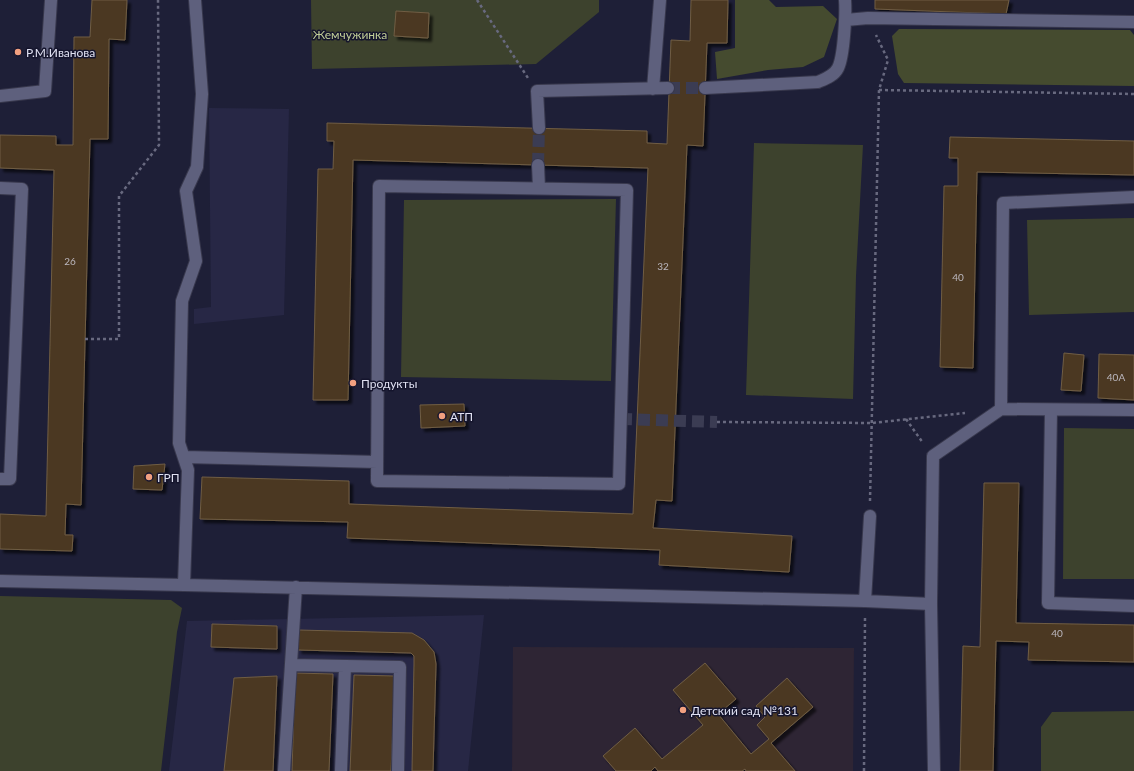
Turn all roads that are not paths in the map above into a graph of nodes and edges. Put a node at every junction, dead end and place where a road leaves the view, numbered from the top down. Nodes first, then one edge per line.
1 (51, 0) edge
2 (196, 0) edge
3 (660, 0) edge
4 (845, 0) edge
5 (846, 20) junction
6 (1134, 22) edge
7 (668, 88) tunnel mouth
8 (705, 88) tunnel mouth
9 (653, 89) junction
10 (0, 96) edge
11 (539, 128) tunnel mouth
12 (538, 165) tunnel mouth
13 (0, 188) edge
14 (538, 188) junction
15 (1134, 197) edge
16 (1002, 409) junction
17 (1051, 410) junction
18 (1134, 410) edge
19 (184, 457) junction
20 (377, 462) junction
21 (0, 479) edge
22 (870, 516) road end
23 (0, 581) edge
24 (184, 585) junction
25 (296, 587) junction
26 (865, 601) junction
27 (931, 604) junction
28 (1134, 606) edge
29 (291, 666) junction
30 (345, 667) junction
31 (284, 771) edge
32 (341, 771) edge
33 (398, 771) edge
34 (934, 771) edge

1 - 10 lane
2 - 19 lane
3 - 9 lane
4 - 5 lane
5 - 6 lane
5 - 8 lane
7 - 9 lane
9 - 11 lane
12 - 14 lane
13 - 21 lane
14 - 20 lane
14 - 20 lane
15 - 16 lane
16 - 17 lane
16 - 27 lane
17 - 18 lane
17 - 28 lane
19 - 20 lane
19 - 24 lane
22 - 26 lane
23 - 24 lane
24 - 25 lane
25 - 26 lane
25 - 29 lane
26 - 27 lane
27 - 34 lane
29 - 30 lane
29 - 31 lane
30 - 32 lane
30 - 33 lane

